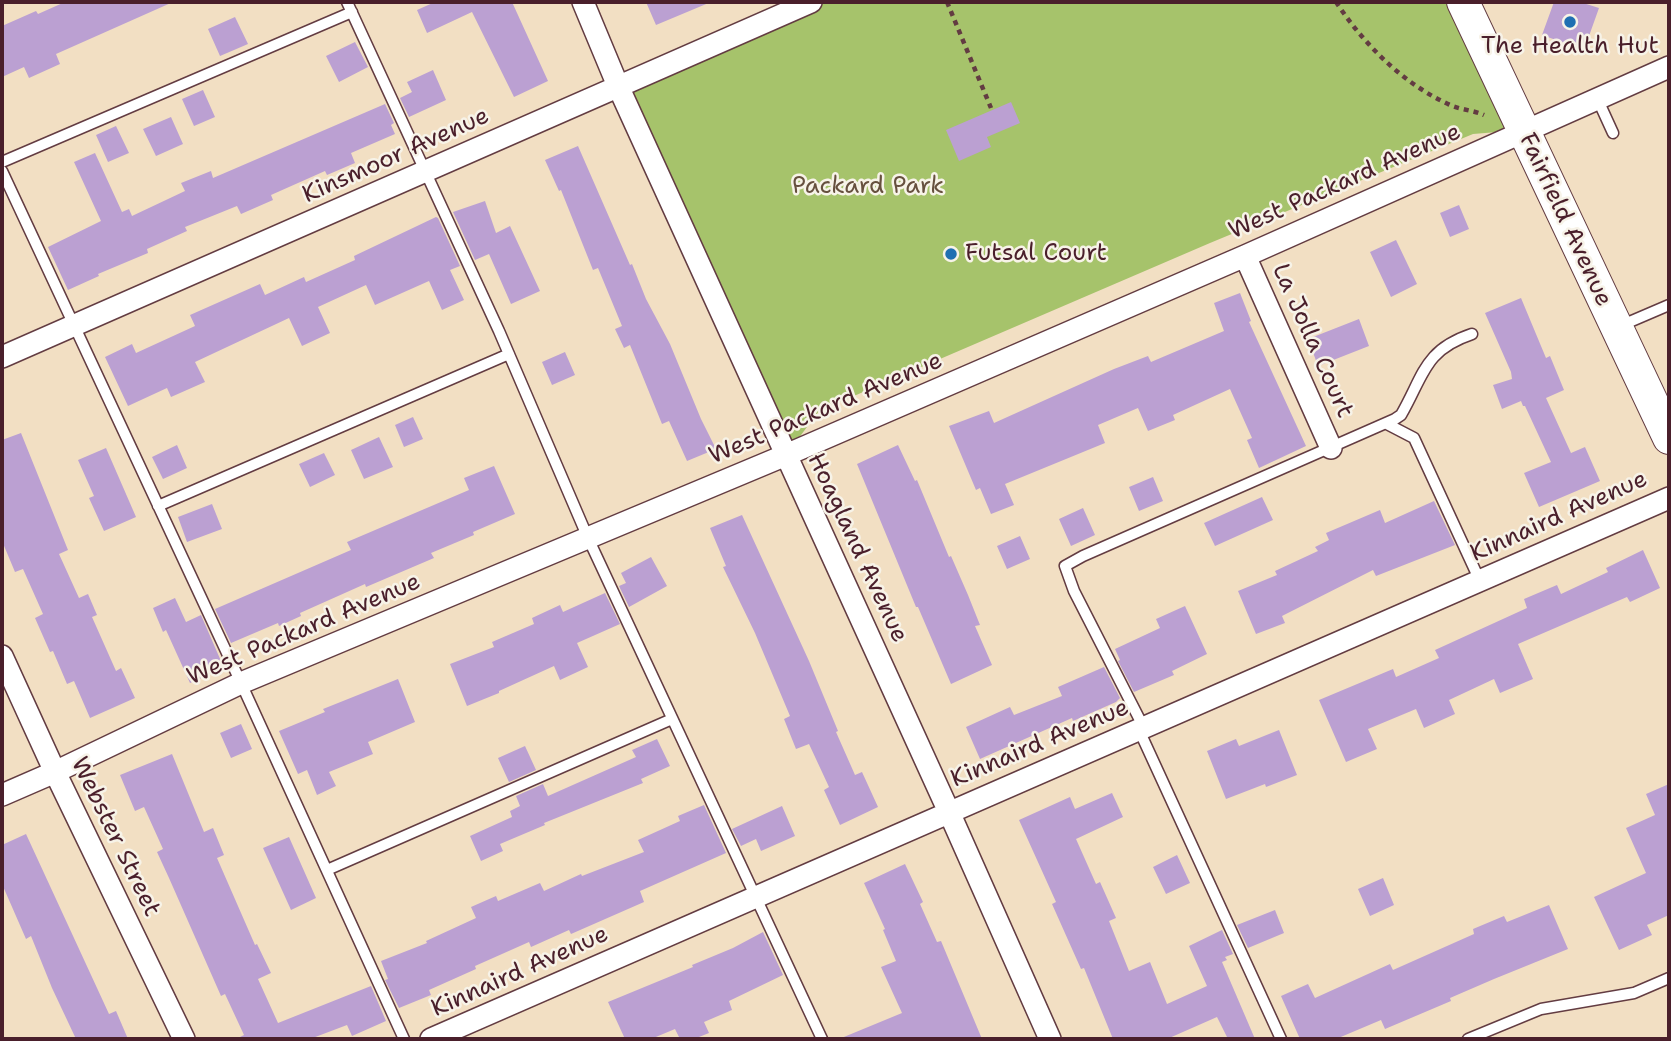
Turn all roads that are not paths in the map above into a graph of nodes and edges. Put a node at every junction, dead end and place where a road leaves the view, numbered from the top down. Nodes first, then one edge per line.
1 (583, 2) edge
2 (811, 2) edge
3 (1463, 2) edge
4 (349, 7) edge
5 (1669, 67) edge
6 (618, 86) junction
7 (1597, 98) junction
8 (1522, 130) junction
9 (1613, 133) dead end
10 (2, 162) edge
11 (2, 171) edge
12 (425, 172) junction
13 (1245, 256) junction
14 (1669, 304) edge
15 (74, 326) junction
16 (1616, 327) junction
17 (1472, 334) dead end
18 (509, 354) junction
19 (2, 357) edge
20 (1387, 424) junction
21 (1669, 438) edge
22 (1331, 448) junction
23 (786, 455) junction
24 (1669, 498) edge
25 (158, 506) junction
26 (588, 538) junction
27 (1480, 581) junction
28 (2, 656) edge
29 (241, 683) junction
30 (672, 719) junction
31 (1141, 729) junction
32 (55, 772) junction
33 (2, 795) edge
34 (950, 812) junction
35 (327, 870) junction
36 (757, 897) junction
37 (1669, 978) edge
38 (184, 1039) edge
39 (404, 1039) edge
40 (431, 1039) edge
41 (822, 1039) edge
42 (1051, 1039) edge
43 (1281, 1039) edge
44 (1468, 1039) edge

1 - 6 street, Hoagland Avenue
2 - 6 street, Kinsmoor Avenue
3 - 8 main road, Fairfield Avenue
4 - 10 lane
4 - 12 lane
5 - 7 street, West Packard Avenue
6 - 12 street, Kinsmoor Avenue
6 - 23 street, Hoagland Avenue
7 - 8 street, West Packard Avenue
7 - 9 lane
8 - 13 street, West Packard Avenue
8 - 16 main road, Fairfield Avenue
11 - 15 lane
12 - 15 street, Kinsmoor Avenue
12 - 18 lane
13 - 22 street, La Jolla Court
13 - 23 street, West Packard Avenue
14 - 16 lane
15 - 19 street, Kinsmoor Avenue
15 - 25 lane
16 - 21 main road, Fairfield Avenue
17 - 20 lane
18 - 25 lane
18 - 26 lane
20 - 22 lane
20 - 27 lane
22 - 31 lane
23 - 26 street, West Packard Avenue
23 - 34 street, Hoagland Avenue
24 - 27 street, Kinnaird Avenue
25 - 29 lane
26 - 29 street, West Packard Avenue
26 - 30 lane
27 - 31 street, Kinnaird Avenue
28 - 32 street, Webster Street
29 - 32 street, West Packard Avenue
29 - 35 lane
30 - 35 lane
30 - 36 lane
31 - 34 street, Kinnaird Avenue
31 - 43 lane
32 - 33 street, West Packard Avenue
32 - 38 street, Webster Street
34 - 36 street, Kinnaird Avenue
34 - 42 street, Hoagland Avenue
35 - 39 lane
36 - 40 street, Kinnaird Avenue
36 - 41 lane
37 - 44 lane

